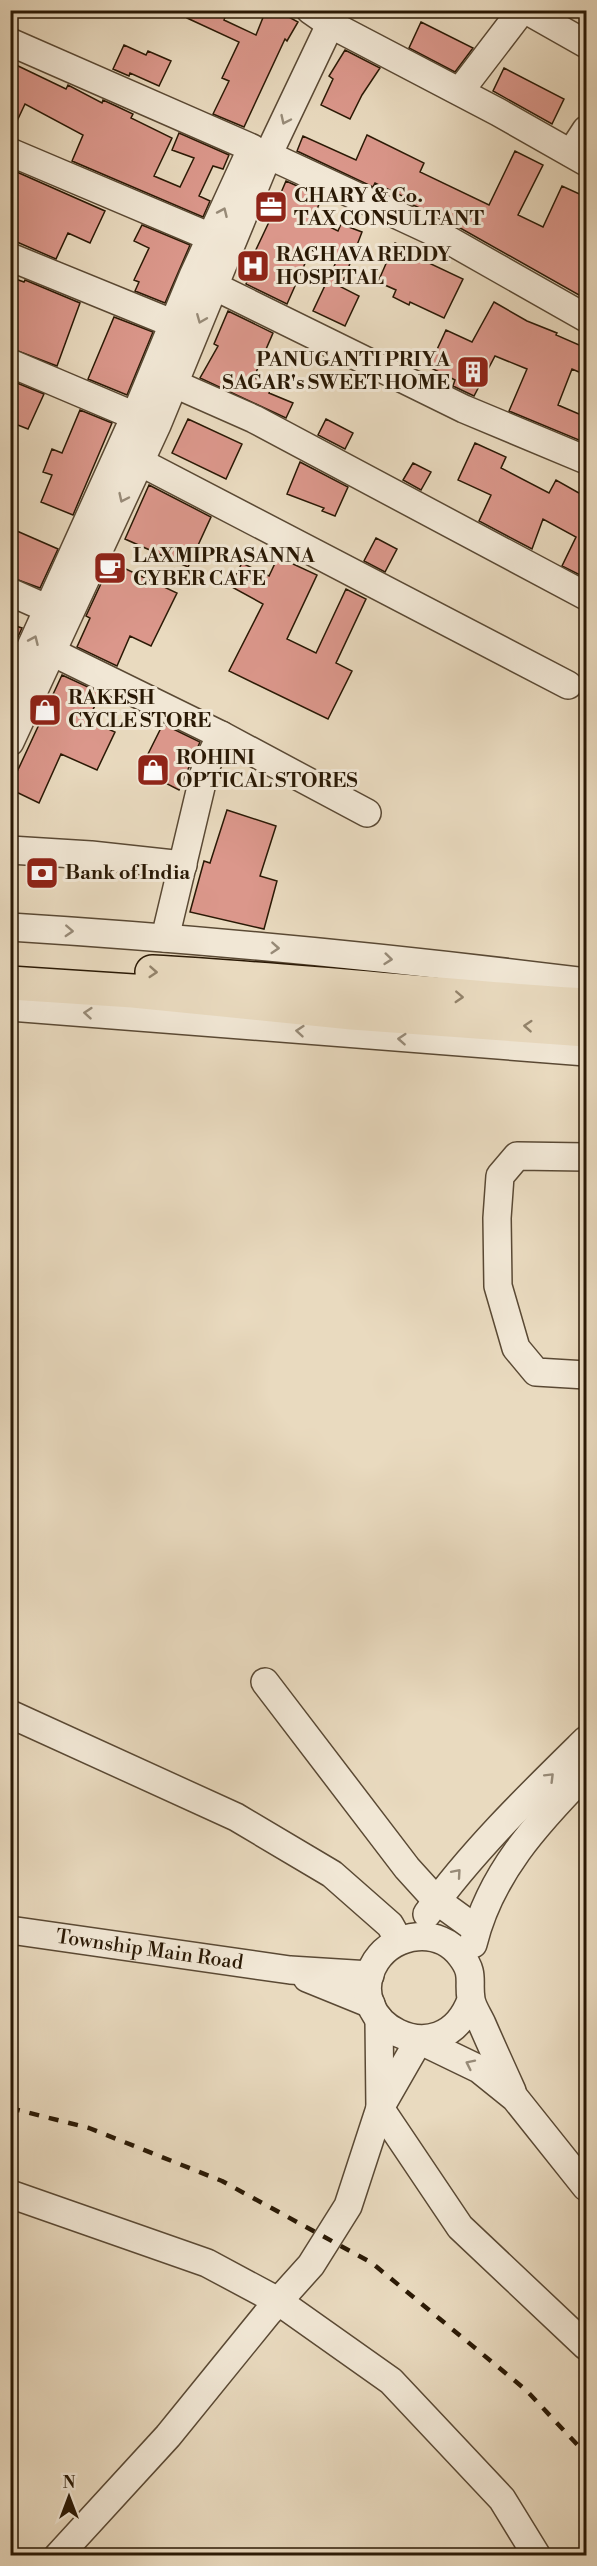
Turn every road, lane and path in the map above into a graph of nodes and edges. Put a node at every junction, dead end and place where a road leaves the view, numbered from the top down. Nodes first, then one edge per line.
1 (524, 10) edge
2 (322, 14) edge
3 (10, 42) edge
4 (586, 44) edge
5 (460, 91) junction
6 (586, 130) edge
7 (10, 152) edge
8 (260, 152) junction
9 (579, 157) edge
10 (220, 242) junction
11 (10, 257) edge
12 (214, 286) junction
13 (586, 318) edge
14 (174, 324) junction
15 (10, 363) edge
16 (163, 379) junction
17 (135, 416) junction
18 (586, 460) edge
19 (140, 462) junction
20 (10, 592) edge
21 (586, 597) edge
22 (58, 613) junction
23 (52, 652) junction
24 (568, 686) dead end
25 (10, 693) edge
26 (221, 735) junction
27 (10, 742) edge
28 (368, 813) dead end
29 (10, 850) edge
30 (183, 866) junction
31 (10, 927) edge
32 (165, 938) junction
33 (10, 962) edge
34 (586, 982) edge
35 (10, 983) edge
36 (212, 999) junction
37 (586, 1005) edge
38 (10, 1007) edge
39 (350, 1012) junction
40 (586, 1030) edge
41 (586, 1052) edge
42 (586, 1157) edge
43 (586, 1375) edge
44 (265, 1682) dead end
45 (10, 1714) edge
46 (583, 1743) edge
47 (586, 1773) edge
48 (529, 1814) junction
49 (436, 1900) junction
50 (476, 1929) junction
51 (10, 1930) edge
52 (404, 1939) junction
53 (467, 1966) junction
54 (290, 1970) junction
55 (370, 1975) junction
56 (471, 2000) junction
57 (375, 2011) junction
58 (419, 2040) junction
59 (515, 2098) junction
60 (380, 2108) junction
61 (586, 2187) edge
62 (10, 2194) edge
63 (278, 2301) junction
64 (586, 2346) edge
65 (58, 2556) edge
66 (537, 2556) edge

1 - 4 street
1 - 5 street
2 - 5 street
2 - 8 street
3 - 8 street
5 - 9 street
6 - 9 street
7 - 10 street
8 - 10 street
8 - 13 street
10 - 12 street
10 - 14 street
11 - 14 street
12 -> 16 street
12 - 18 street
14 - 16 street
15 - 17 street
16 - 17 street
16 - 19 street
16 - 21 street
17 - 22 street
19 -> 22 street
19 - 24 street
20 - 22 street
22 - 23 street
25 -> 22 street
23 - 26 street
23 - 27 street
26 - 28 street
26 - 30 street
29 - 30 street
30 - 32 street
31 -> 32 street
32 -> 34 street
33 -> 36 highway
35 - 36 highway
36 -> 38 street
36 - 39 highway
39 -> 36 street
39 -> 37 highway
40 -> 39 highway
41 -> 39 street
42 - 43 street
44 - 49 street
45 - 52 street
48 -> 46 street
47 - 48 street
49 -> 48 street
48 - 50 street
49 - 50 street
49 - 52 street
50 - 53 street
51 - 54 street, Township Main Road
52 - 53 street
52 - 55 street
53 - 56 street
54 - 55 street, Township Main Road
54 - 57 street, Township Main Road
55 - 57 street
56 - 58 street
56 - 59 street
57 - 58 street
57 - 60 street
59 -> 58 street
58 - 60 street
59 - 61 street
60 - 63 street
60 - 64 street
62 - 63 street
63 - 65 street
63 - 66 street

